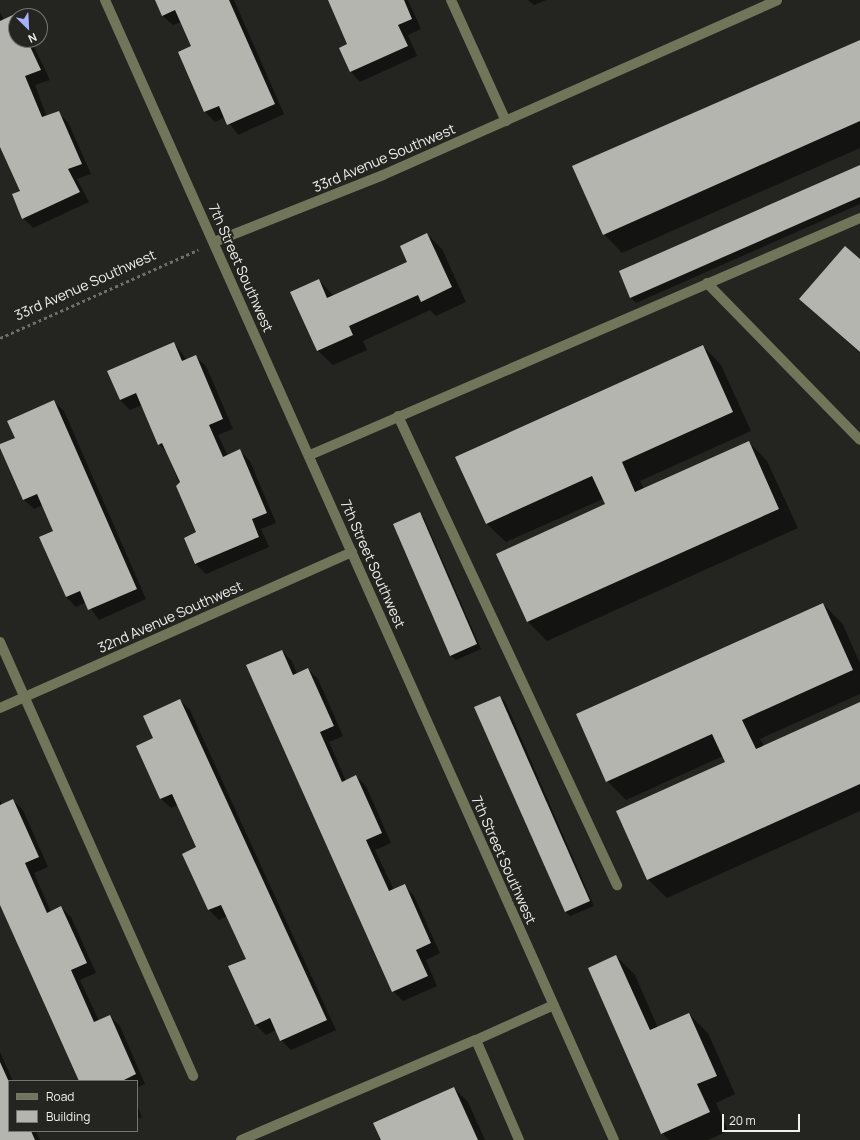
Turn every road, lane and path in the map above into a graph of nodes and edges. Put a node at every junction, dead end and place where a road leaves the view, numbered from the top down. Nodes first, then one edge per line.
1 (105, 0) edge
2 (451, 0) edge
3 (777, 0) edge
4 (506, 121) junction
5 (860, 218) edge
6 (214, 242) junction
7 (707, 283) junction
8 (0, 338) edge
9 (398, 416) junction
10 (860, 440) edge
11 (310, 455) junction
12 (352, 552) junction
13 (0, 642) edge
14 (25, 697) junction
15 (0, 708) edge
16 (617, 885) dead end
17 (554, 1005) junction
18 (476, 1040) junction
19 (193, 1076) dead end
20 (241, 1140) edge
21 (519, 1140) edge
22 (614, 1140) edge

1 - 6 street, 7th Street Southwest
2 - 4 street
3 - 4 street, 33rd Avenue Southwest
4 - 6 street, 33rd Avenue Southwest
5 - 7 street
6 - 8 path, 33rd Avenue Southwest
6 - 11 street, 7th Street Southwest
7 - 9 street
7 - 10 street
9 - 11 street
9 - 16 street
11 - 12 street, 7th Street Southwest
12 - 14 street, 32nd Avenue Southwest
12 - 17 street, 7th Street Southwest
13 - 14 street
14 - 15 street, 32nd Avenue Southwest
14 - 19 street
17 - 18 street
17 - 22 street, 7th Street Southwest
18 - 20 street
18 - 21 street

